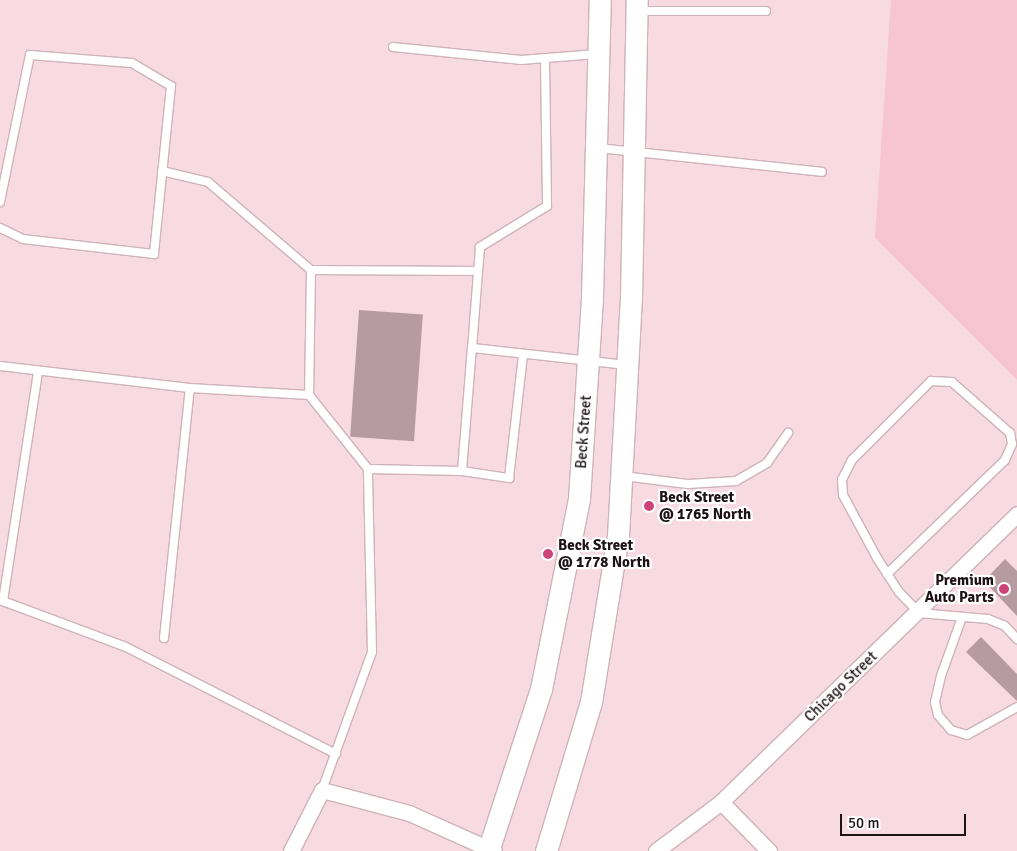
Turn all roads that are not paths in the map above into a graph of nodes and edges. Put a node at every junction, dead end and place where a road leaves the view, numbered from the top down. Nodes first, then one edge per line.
1 (600, 0) edge
2 (637, 5) edge
3 (766, 11) dead end
4 (393, 47) dead end
5 (599, 54) junction
6 (545, 59) junction
7 (597, 148) junction
8 (634, 150) junction
9 (4, 167) edge
10 (162, 171) junction
11 (822, 172) dead end
12 (0, 202) edge
13 (0, 228) edge
14 (311, 270) junction
15 (478, 271) junction
16 (472, 348) junction
17 (523, 355) junction
18 (589, 361) junction
19 (0, 366) edge
20 (628, 366) junction
21 (38, 370) junction
22 (190, 388) junction
23 (309, 395) junction
24 (788, 433) dead end
25 (368, 469) junction
26 (462, 472) junction
27 (623, 476) junction
28 (1017, 514) edge
29 (888, 574) junction
30 (2, 601) edge
31 (919, 613) junction
32 (961, 620) junction
33 (164, 638) dead end
34 (1017, 639) edge
35 (1017, 707) edge
36 (336, 754) junction
37 (322, 790) junction
38 (721, 802) junction
39 (490, 850) edge
40 (291, 851) edge
41 (546, 851) edge
42 (656, 851) edge
43 (769, 851) edge

1 - 5 main road, Beck Street
2 - 3 lane
2 - 8 main road
4 - 6 lane
5 - 6 lane
5 - 7 main road, Beck Street
6 - 15 lane
7 - 8 lane
7 - 18 main road, Beck Street
8 - 11 lane
8 - 20 main road
9 - 10 lane
9 - 12 lane
10 - 13 lane
10 - 14 lane
14 - 15 lane
14 - 23 lane
15 - 16 lane
16 - 17 lane
16 - 26 lane
17 - 18 lane
17 - 26 lane
18 - 20 lane
18 - 39 main road, Beck Street
19 - 21 lane
20 - 27 main road
21 - 22 lane
21 - 30 lane
22 - 23 lane
22 - 33 lane
23 - 25 lane
24 - 27 lane
25 - 26 lane
25 - 36 lane
27 - 41 main road
28 - 31 street, Chicago Street
29 - 29 lane
29 - 31 lane
30 - 36 lane
31 - 32 lane
31 - 38 street, Chicago Street
32 - 34 lane
32 - 35 lane
36 - 37 lane
37 - 39 street
37 - 40 street
38 - 42 street, Chicago Street
38 - 43 street

